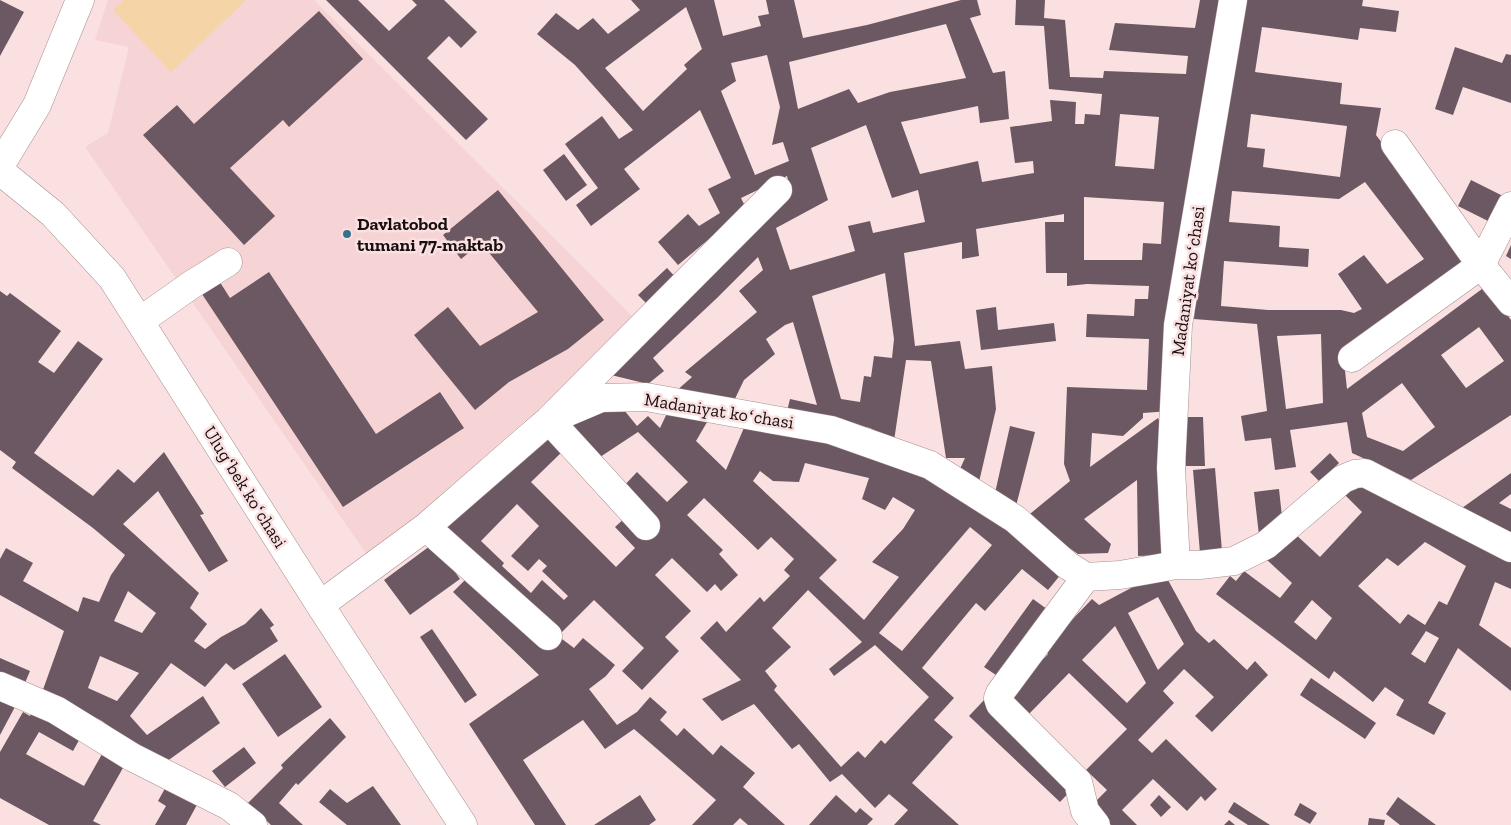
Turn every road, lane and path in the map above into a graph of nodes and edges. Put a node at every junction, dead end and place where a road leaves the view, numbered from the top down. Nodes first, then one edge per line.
1 (1233, 0) edge
2 (75, 3) edge
3 (1395, 144) dead end
4 (0, 166) edge
5 (0, 171) edge
6 (778, 190) dead end
7 (1511, 206) edge
8 (228, 262) dead end
9 (1481, 265) junction
10 (1511, 302) edge
11 (140, 321) junction
12 (1352, 358) dead end
13 (549, 420) junction
14 (646, 526) dead end
15 (426, 527) junction
16 (1511, 548) edge
17 (1176, 565) junction
18 (1086, 577) junction
19 (320, 605) junction
20 (548, 636) dead end
21 (0, 686) edge
22 (253, 825) edge
23 (463, 825) edge
24 (1096, 825) edge

1 - 17 street, Madaniyat koʻchasi
2 - 4 street
3 - 9 street
5 - 11 street, Ulugʻbek koʻchasi
6 - 13 street
7 - 9 street
8 - 11 street
9 - 10 street
9 - 12 street
11 - 19 street, Ulugʻbek koʻchasi
13 - 14 street
13 - 15 street, Madaniyat koʻchasi
13 - 18 street, Madaniyat koʻchasi
15 - 19 street, Madaniyat koʻchasi
15 - 20 street
16 - 17 street
17 - 18 street
18 - 24 street
19 - 23 street, Ulugʻbek koʻchasi
21 - 22 street

